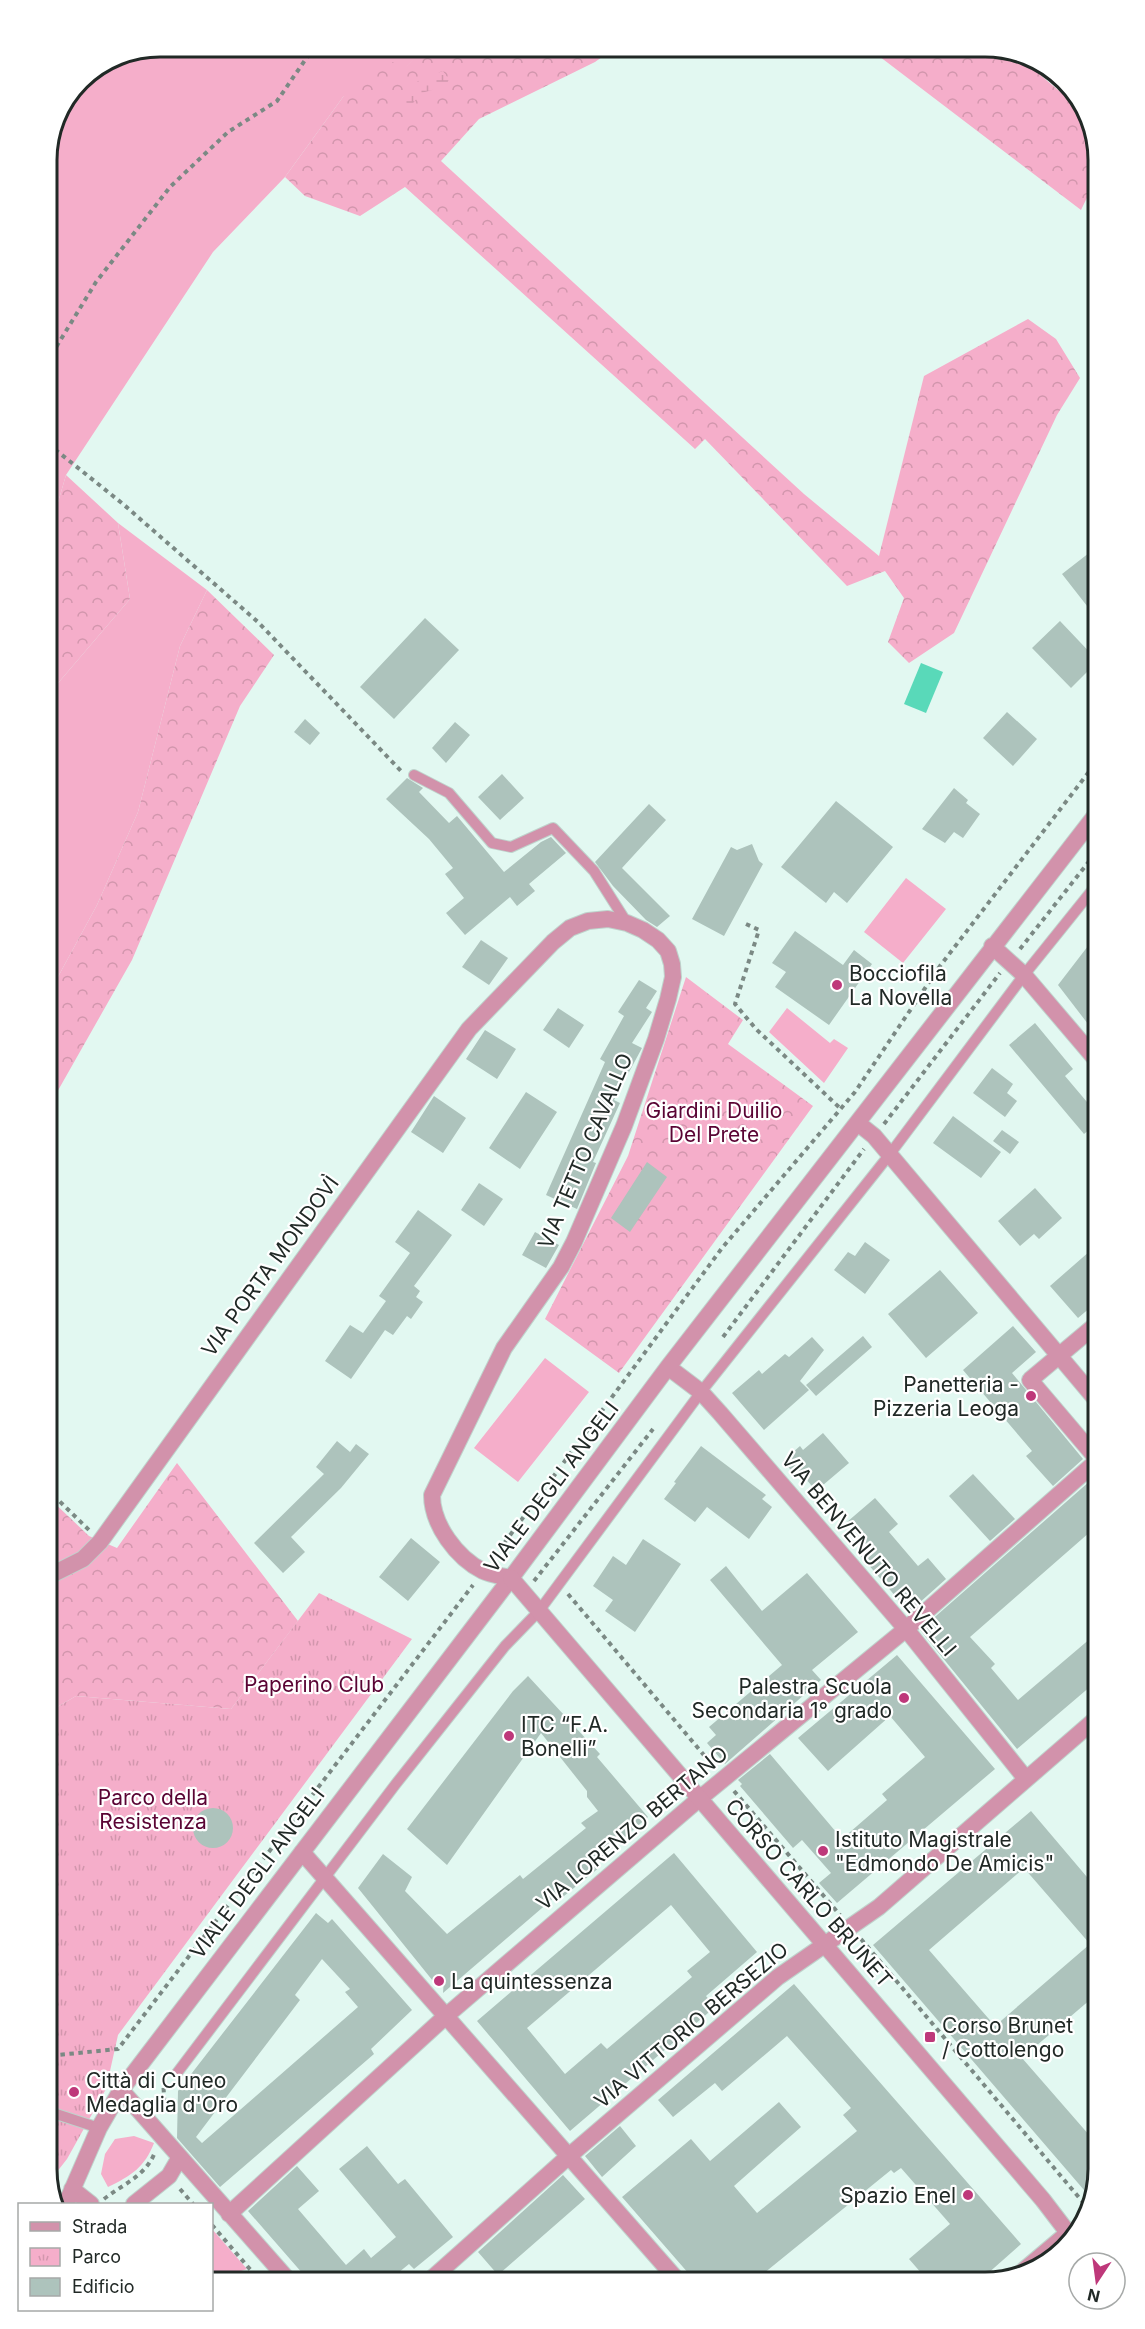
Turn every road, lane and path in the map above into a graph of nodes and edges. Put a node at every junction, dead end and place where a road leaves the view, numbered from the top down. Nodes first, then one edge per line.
1 (307, 57) edge
2 (57, 346) edge
3 (57, 451) edge
4 (1088, 773) edge
5 (414, 776) joint
6 (1088, 825) edge
7 (1088, 895) edge
8 (627, 923) junction
9 (746, 924) dead end
10 (992, 946) junction
11 (524, 972) joint
12 (1024, 975) junction
13 (1088, 1050) edge
14 (841, 1109) junction
15 (859, 1124) junction
16 (890, 1154) junction
17 (1088, 1331) edge
18 (1059, 1356) junction
19 (668, 1367) junction
20 (1088, 1390) edge
21 (701, 1392) junction
22 (1088, 1448) edge
23 (1088, 1469) edge
24 (57, 1499) edge
25 (100, 1542) junction
26 (545, 1567) dead end
27 (483, 1571) junction
28 (57, 1573) edge
29 (511, 1578) junction
30 (559, 1583) junction
31 (539, 1611) junction
32 (906, 1629) junction
33 (1088, 1726) edge
34 (724, 1779) junction
35 (1026, 1779) junction
36 (699, 1799) junction
37 (302, 1852) junction
38 (326, 1879) junction
39 (851, 1928) junction
40 (826, 1946) junction
41 (446, 2016) junction
42 (57, 2056) edge
43 (177, 2073) dead end
44 (121, 2090) junction
45 (57, 2115) edge
46 (99, 2128) junction
47 (569, 2156) junction
48 (180, 2157) junction
49 (69, 2197) edge
50 (1082, 2200) edge
51 (86, 2203) edge
52 (136, 2203) edge
53 (229, 2214) junction
54 (213, 2226) edge
55 (1070, 2227) edge
56 (252, 2272) edge
57 (281, 2272) edge
58 (439, 2272) edge
59 (670, 2272) edge

1 - 2 path
3 - 5 path
4 - 14 path
5 - 8 lane
6 - 10 street, VIALE DEGLI ANGELI
7 - 12 lane
8 - 11 street, VIA TETTO CAVALLO
8 - 27 street, VIA TETTO CAVALLO
9 - 14 path
10 - 12 street
10 - 15 street, VIALE DEGLI ANGELI
11 - 25 street, VIA PORTA MONDOVÌ
12 - 13 street
12 - 16 lane
14 - 27 path
15 - 16 street
15 - 19 street, VIALE DEGLI ANGELI
16 - 18 street
16 - 21 lane
17 - 18 street
18 - 20 street
18 - 22 street
19 - 21 street, VIA BENVENUTO REVELLI
19 - 29 street, VIALE DEGLI ANGELI
21 - 30 lane
21 - 32 street, VIA BENVENUTO REVELLI
23 - 32 street, VIA LORENZO BERTANO
24 - 25 path
25 - 28 street, VIA PORTA MONDOVÌ
26 - 30 path
27 - 29 street, VIA TETTO CAVALLO
27 - 42 path
29 - 31 street, CORSO CARLO BRUNET
29 - 37 street, VIALE DEGLI ANGELI
30 - 31 lane
30 - 34 path
31 - 36 street, CORSO CARLO BRUNET
31 - 38 lane
32 - 34 street, VIA LORENZO BERTANO
32 - 35 street, VIA BENVENUTO REVELLI
33 - 35 street, VIA VITTORIO BERSEZIO
34 - 36 street, VIA LORENZO BERTANO
34 - 39 path
35 - 39 street, VIA VITTORIO BERSEZIO
36 - 40 street, CORSO CARLO BRUNET
36 - 41 street, VIA LORENZO BERTANO
37 - 38 street
37 - 44 street, VIALE DEGLI ANGELI
38 - 41 street
38 - 43 lane
39 - 40 street, VIA VITTORIO BERSEZIO
39 - 50 path
40 - 47 street, VIA VITTORIO BERSEZIO
40 - 55 street, CORSO CARLO BRUNET
41 - 47 street
41 - 53 street, VIA LORENZO BERTANO
44 - 46 street, VIALE DEGLI ANGELI
44 - 48 street
45 - 46 lane
46 - 49 street, VIALE DEGLI ANGELI
47 - 58 street, VIA VITTORIO BERSEZIO
47 - 59 street
48 - 52 street
48 - 53 street
49 - 51 street
53 - 57 street
54 - 56 path

